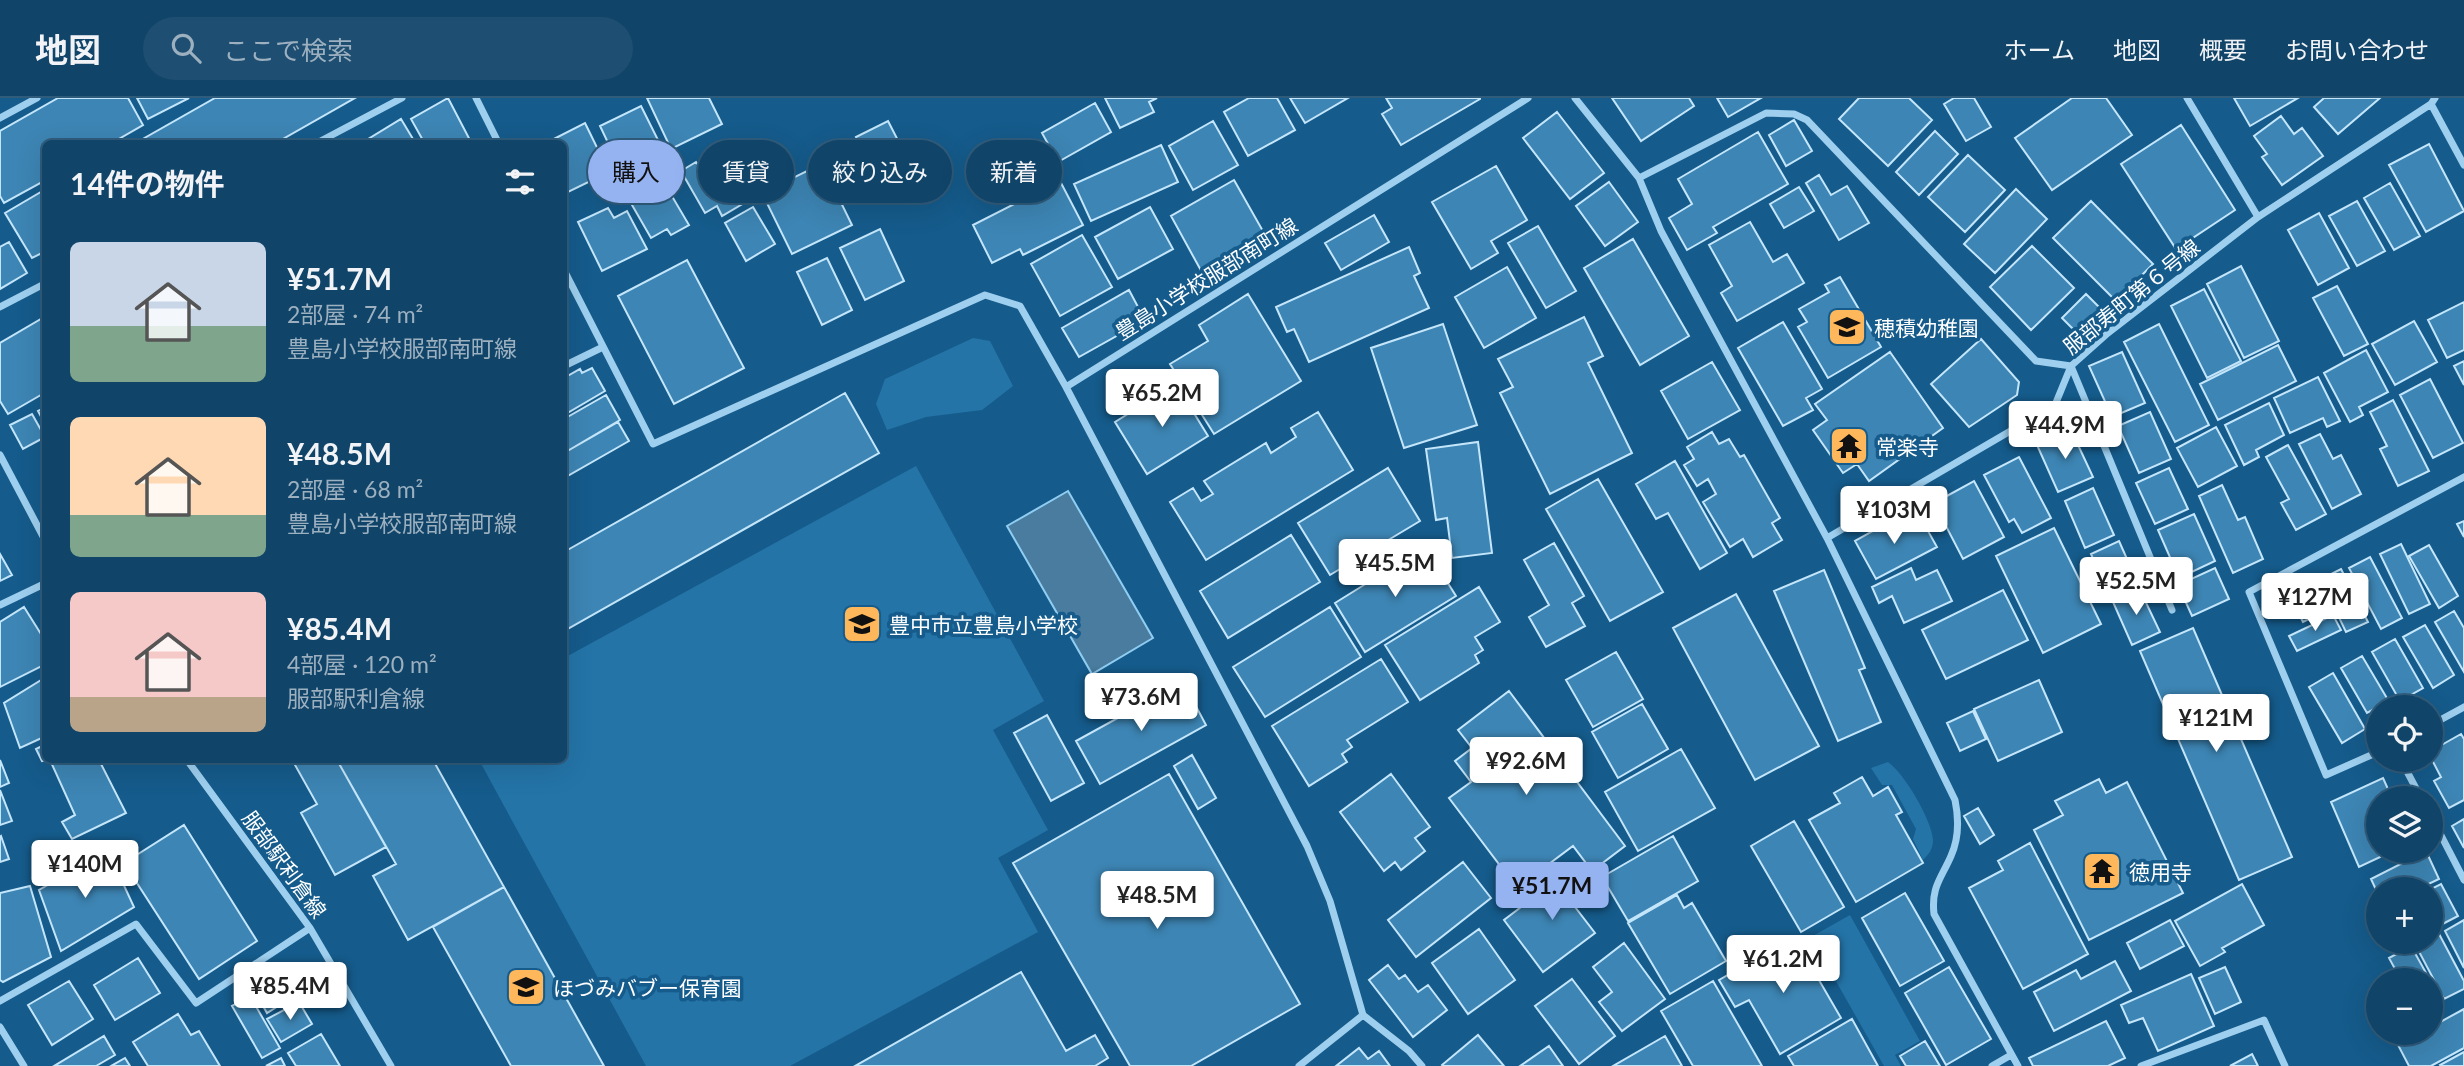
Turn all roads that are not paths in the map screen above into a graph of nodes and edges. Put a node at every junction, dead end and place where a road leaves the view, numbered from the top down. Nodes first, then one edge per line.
1 (37, 98) edge
2 (402, 98) edge
3 (476, 98) edge
4 (1528, 98) edge
5 (1575, 98) edge
6 (2187, 98) edge
7 (2433, 101) edge
8 (0, 118) edge
9 (323, 140) edge
10 (497, 140) edge
11 (2464, 165) edge
12 (1639, 178) junction
13 (2258, 217) junction
14 (567, 276) edge
15 (42, 285) edge
16 (0, 307) edge
17 (603, 347) junction
18 (567, 365) edge
19 (2071, 366) junction
20 (1066, 387) junction
21 (0, 454) edge
22 (2464, 477) edge
23 (42, 534) edge
24 (1827, 538) junction
25 (42, 585) edge
26 (0, 606) edge
27 (2172, 610) dead end
28 (2464, 707) edge
29 (2443, 718) edge
30 (2366, 757) edge
31 (189, 763) edge
32 (2443, 839) edge
33 (2464, 880) edge
34 (310, 928) junction
35 (0, 1001) edge
36 (1363, 1015) junction
37 (0, 1027) edge
38 (2011, 1055) junction
39 (24, 1066) edge
40 (391, 1066) edge
41 (1299, 1066) edge
42 (1422, 1066) edge
43 (1992, 1066) edge
44 (2018, 1066) edge
45 (2141, 1066) edge
46 (2285, 1066) edge

1 - 8 street
2 - 9 street
3 - 10 street
4 - 20 street, 豊島小学校服部南町線
5 - 12 street
6 - 13 street
7 - 11 street
7 - 13 street, 服部寿町第６号線
12 - 19 street
12 - 24 street
13 - 19 street, 服部寿町第６号線
14 - 17 street
15 - 16 street
17 - 18 street
17 - 20 street
19 - 24 street, 服部寿町第６号線
19 - 27 street
20 - 36 street
21 - 23 street
22 - 30 street
24 - 38 street
25 - 26 street
28 - 29 street
31 - 34 street, 服部駅利倉線
32 - 33 street
34 - 35 street
34 - 40 street, 服部駅利倉線
36 - 41 street
36 - 42 street
37 - 39 street
38 - 43 street
38 - 44 street
45 - 46 street

